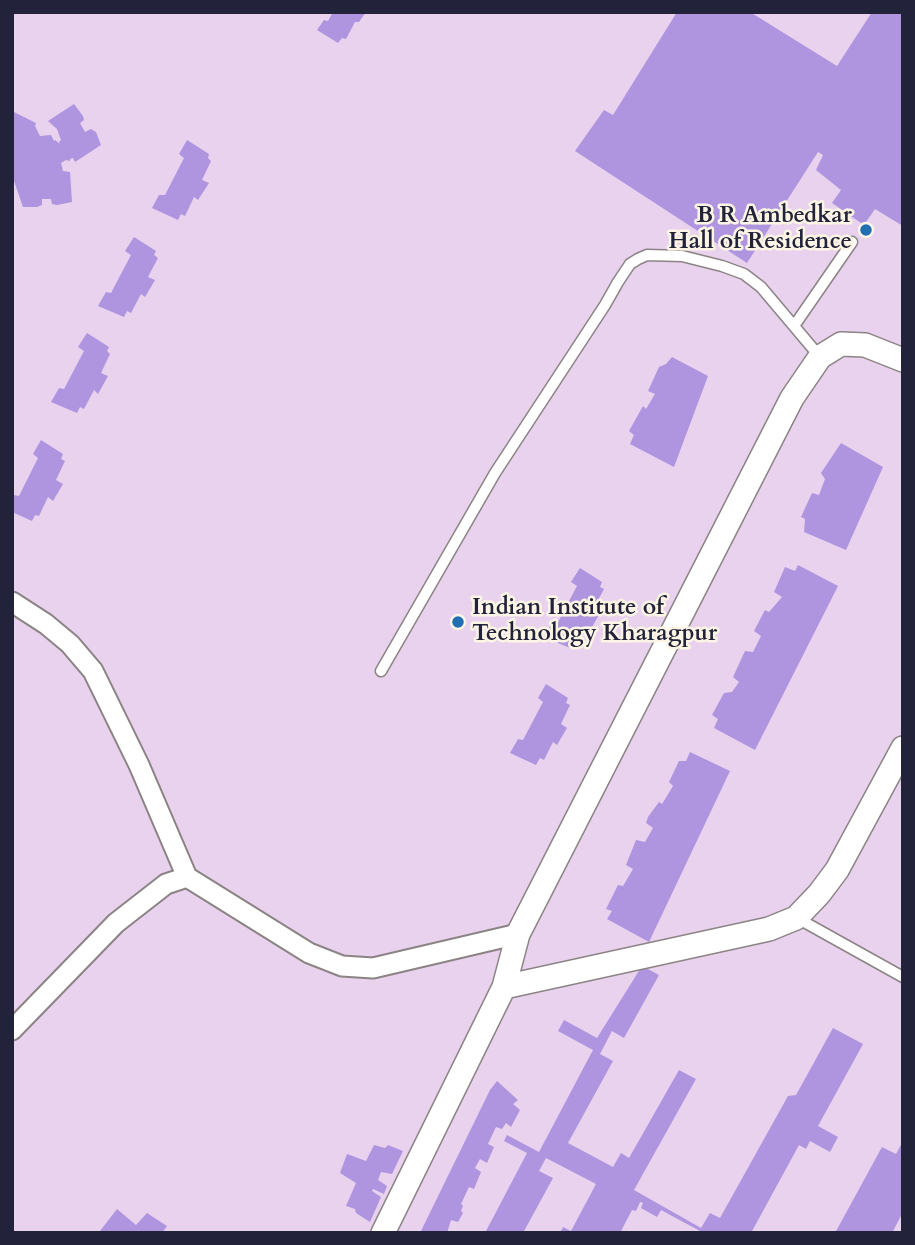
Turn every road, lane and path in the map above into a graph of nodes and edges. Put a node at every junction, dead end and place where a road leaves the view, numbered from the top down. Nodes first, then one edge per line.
1 (852, 242) dead end
2 (794, 326) junction
3 (820, 357) junction
4 (903, 360) edge
5 (12, 602) edge
6 (381, 671) dead end
7 (903, 748) edge
8 (187, 877) junction
9 (796, 918) junction
10 (518, 934) junction
11 (903, 977) edge
12 (503, 987) junction
13 (12, 1030) edge
14 (383, 1233) edge

1 - 2 lane
2 - 3 lane
2 - 6 lane
3 - 4 street
3 - 10 street
5 - 8 street
7 - 9 street
8 - 10 street
8 - 13 street
9 - 11 lane
9 - 12 street
10 - 12 street
12 - 14 street

